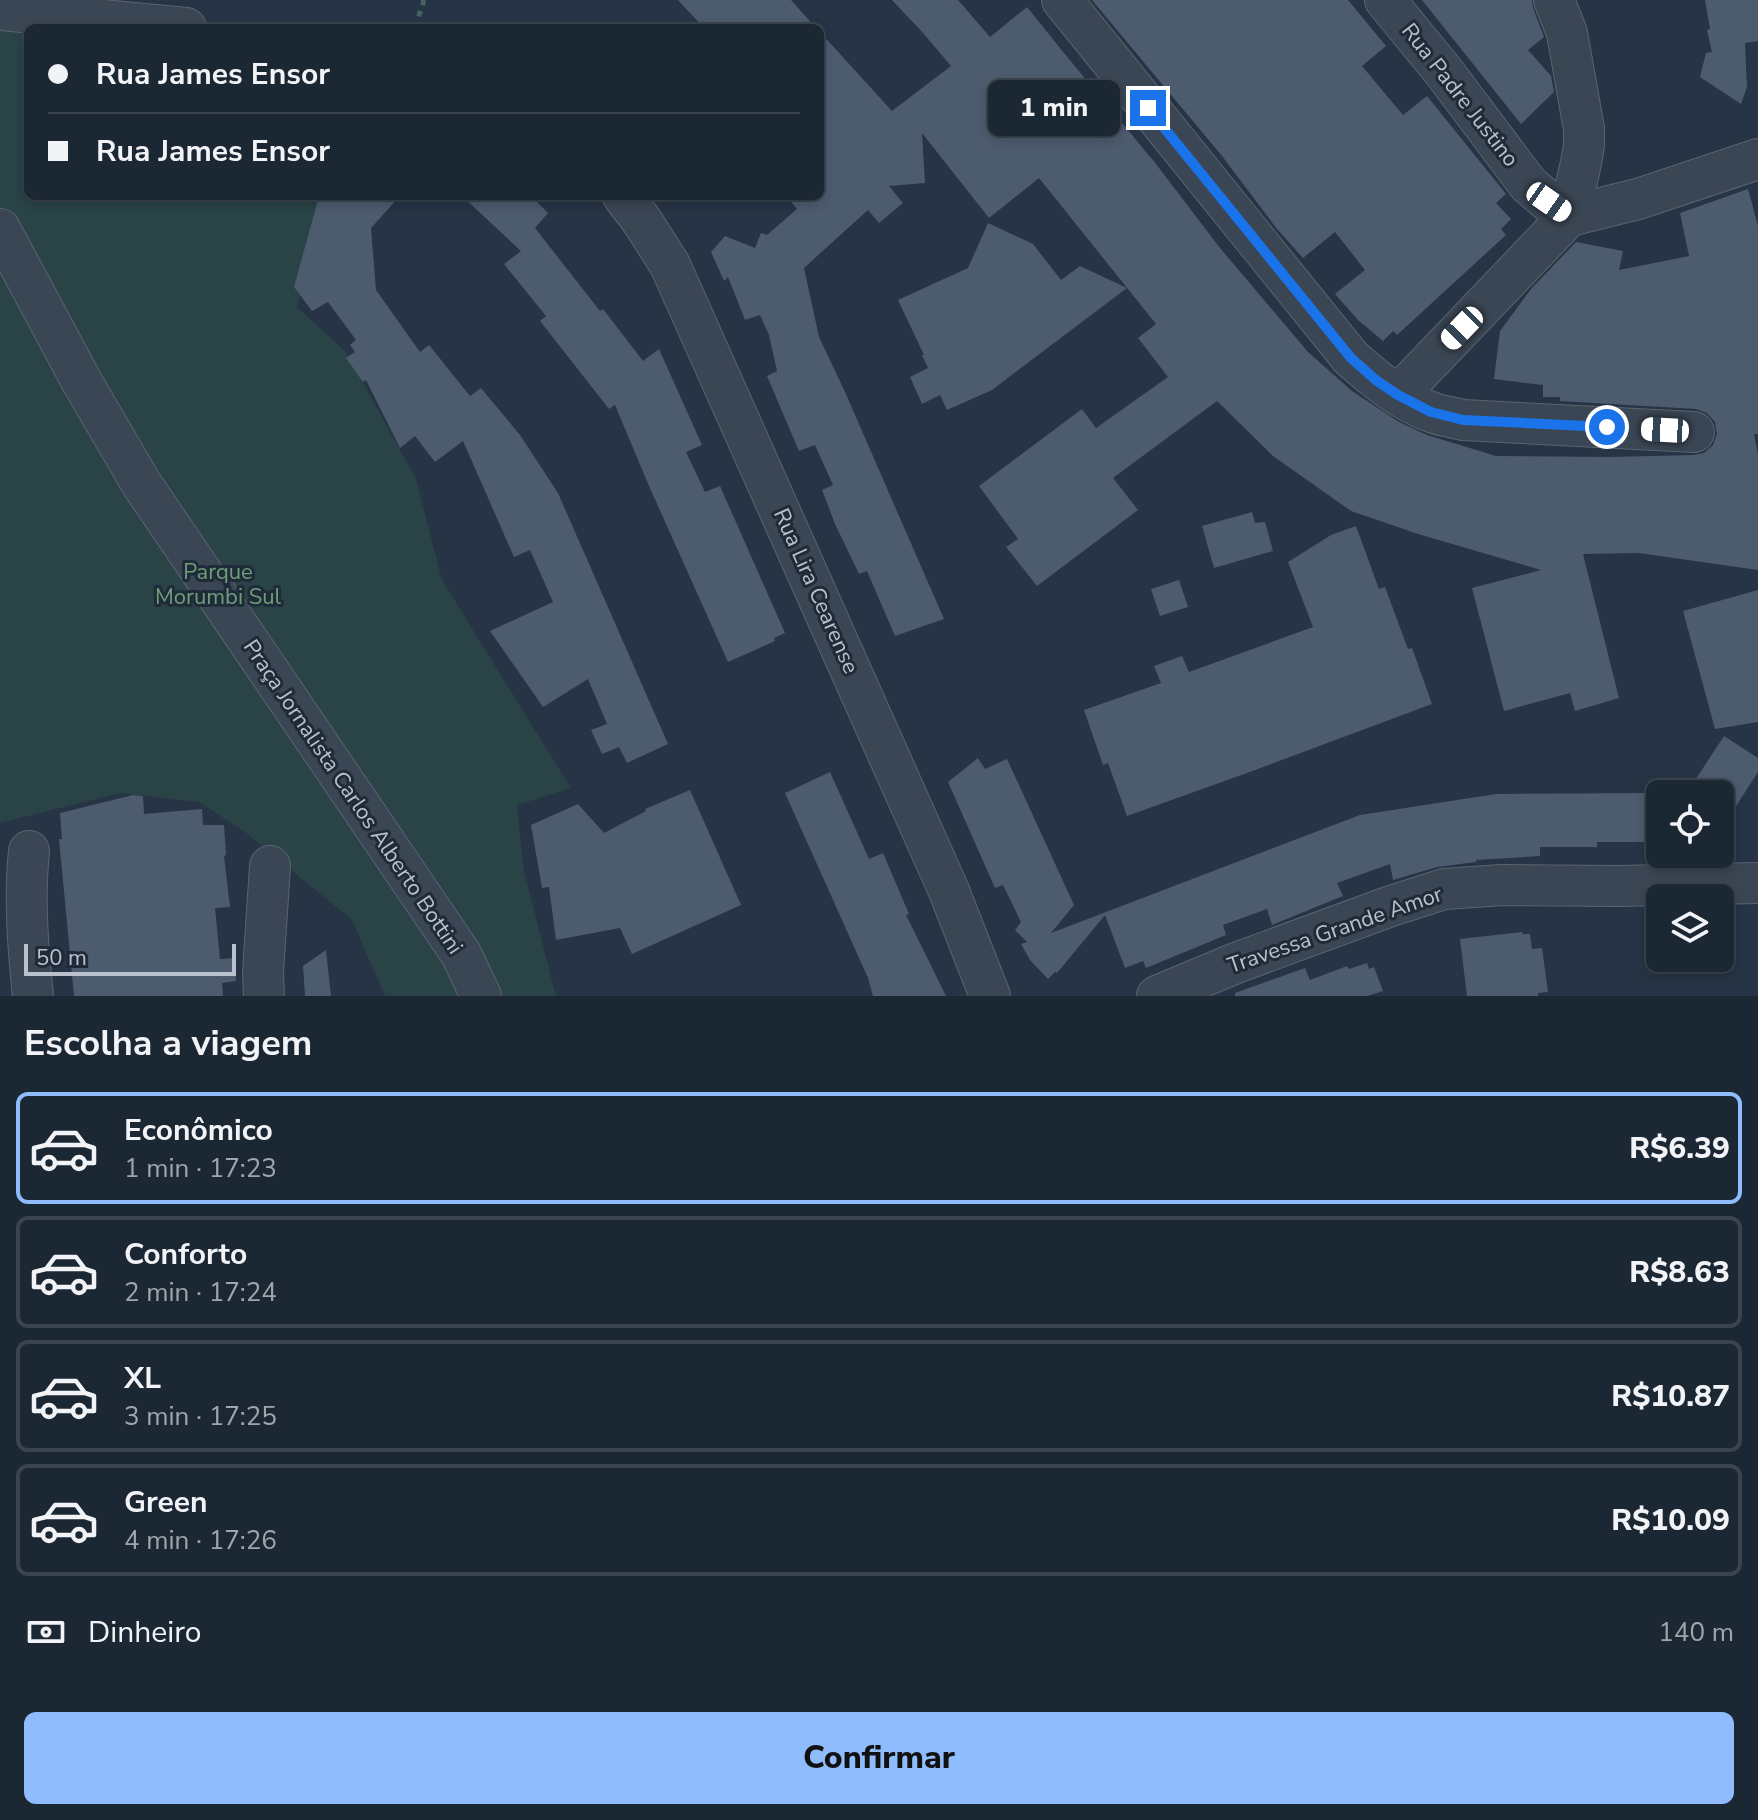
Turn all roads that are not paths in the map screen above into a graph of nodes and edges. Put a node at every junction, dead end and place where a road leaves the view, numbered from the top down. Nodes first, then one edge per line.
1 (1062, 0) edge
2 (1385, 0) edge
3 (1554, 0) edge
4 (0, 10) edge
5 (145, 24) edge
6 (1758, 159) edge
7 (626, 200) edge
8 (1569, 216) junction
9 (0, 229) edge
10 (1398, 395) junction
11 (1694, 432) dead end
12 (29, 851) dead end
13 (270, 866) dead end
14 (1758, 883) edge
15 (33, 996) edge
16 (264, 996) edge
17 (481, 996) edge
18 (990, 996) edge
19 (1157, 996) edge

1 - 10 street
2 - 8 street, Rua Padre Justino
3 - 8 street
4 - 5 street
6 - 8 street
7 - 18 street, Rua Lira Cearense
8 - 10 street
9 - 17 street, Praça Jornalista Carlos Alberto Bottini
10 - 11 street
12 - 15 street
13 - 16 street
14 - 19 street, Travessa Grande Amor

